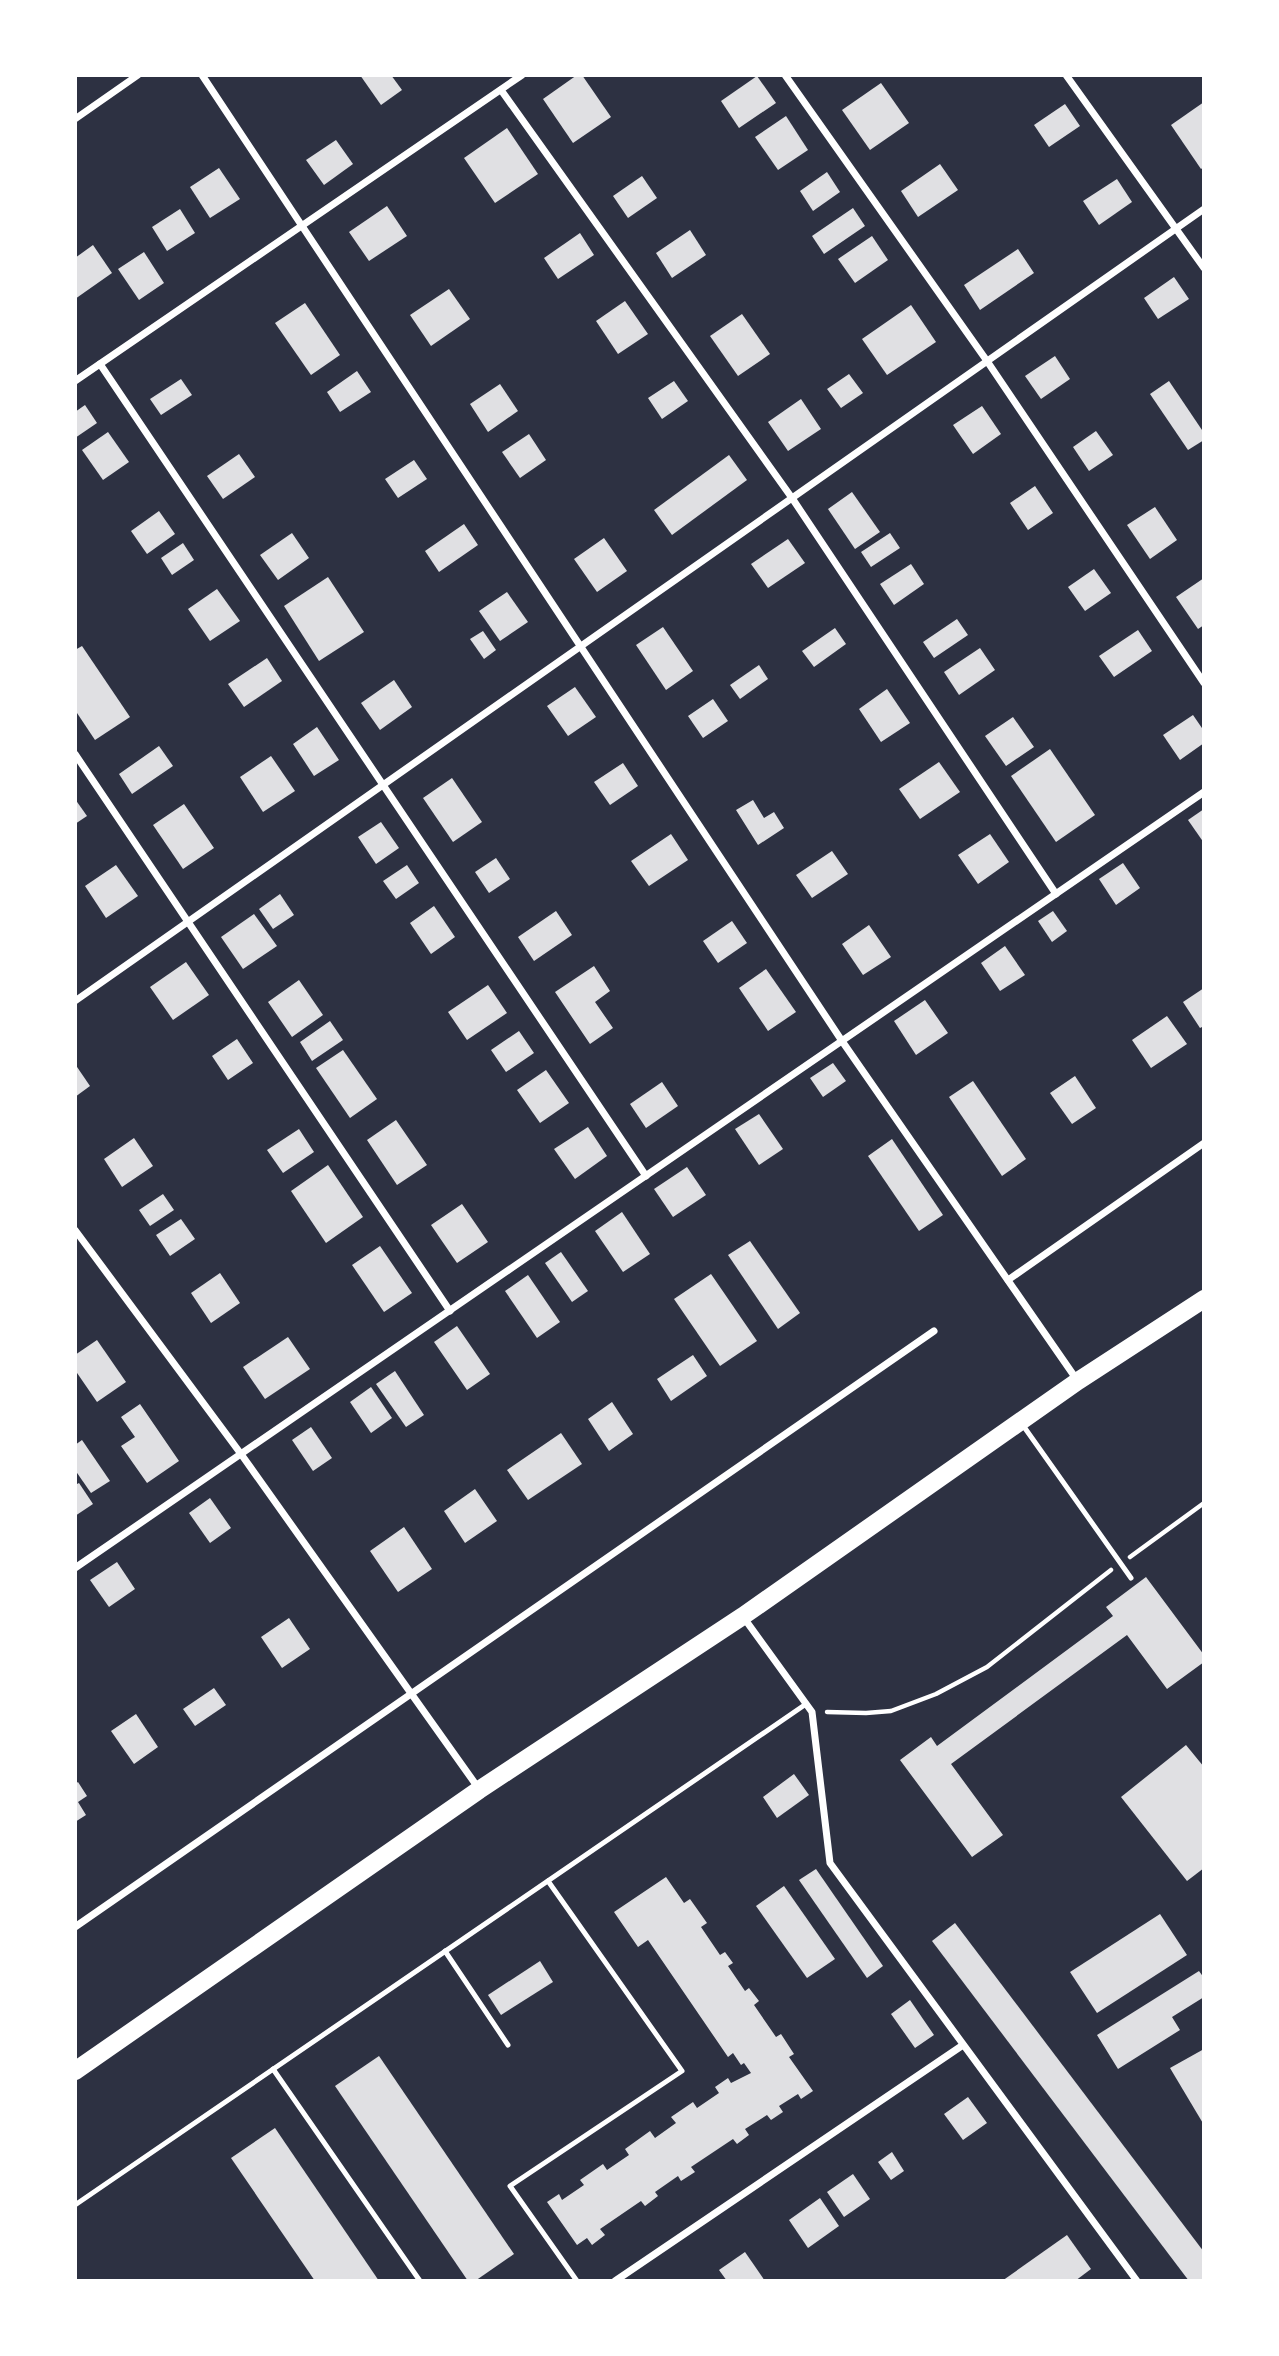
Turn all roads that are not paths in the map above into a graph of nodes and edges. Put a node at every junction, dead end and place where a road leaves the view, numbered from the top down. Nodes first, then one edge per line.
1 (138, 75) edge
2 (202, 75) edge
3 (522, 75) edge
4 (785, 75) edge
5 (1066, 75) edge
6 (501, 90) junction
7 (75, 119) edge
8 (1204, 209) edge
9 (302, 225) junction
10 (1176, 229) junction
11 (1204, 268) edge
12 (987, 361) junction
13 (100, 364) junction
14 (75, 381) edge
15 (792, 498) junction
16 (580, 647) junction
17 (1204, 682) edge
18 (75, 754) edge
19 (384, 784) junction
20 (1204, 792) edge
21 (1056, 894) junction
22 (187, 922) junction
23 (75, 1000) edge
24 (842, 1041) junction
25 (1204, 1143) edge
26 (646, 1176) junction
27 (75, 1230) edge
28 (1008, 1280) junction
29 (1204, 1298) edge
30 (450, 1311) junction
31 (934, 1331) dead end
32 (1077, 1381) junction
33 (1020, 1422) junction
34 (241, 1454) junction
35 (75, 1568) edge
36 (1130, 1578) dead end
37 (743, 1616) junction
38 (411, 1694) junction
39 (806, 1704) junction
40 (479, 1790) junction
41 (548, 1881) junction
42 (75, 1927) edge
43 (445, 1951) junction
44 (963, 2045) junction
45 (508, 2046) dead end
46 (273, 2069) junction
47 (75, 2071) edge
48 (75, 2205) edge
49 (420, 2281) edge
50 (577, 2281) edge
51 (615, 2281) edge
52 (1137, 2281) edge

1 - 7 street
2 - 9 street
3 - 6 street
4 - 12 street
5 - 10 street
6 - 9 street
6 - 15 street
8 - 10 street
9 - 13 street
9 - 16 street
10 - 11 street
10 - 12 street
12 - 15 street
12 - 17 street
13 - 14 street
13 - 19 street
15 - 16 street
15 - 21 street
16 - 19 street
16 - 24 street
18 - 22 street
19 - 22 street
19 - 26 street
20 - 21 street
21 - 24 street
22 - 23 street
22 - 30 street
24 - 26 street
24 - 28 street
25 - 28 street
26 - 30 street
27 - 34 street
28 - 32 street
29 - 32 main road
30 - 34 street
31 - 38 street
32 - 33 main road
33 - 36 lane
33 - 37 main road
34 - 35 street
34 - 38 street
37 - 39 street
37 - 40 main road
38 - 40 street
38 - 42 street
39 - 41 lane
39 - 44 street
40 - 47 main road
41 - 43 lane
41 - 50 lane
43 - 45 lane
43 - 46 lane
44 - 51 street
44 - 52 street
46 - 48 lane
46 - 49 lane

